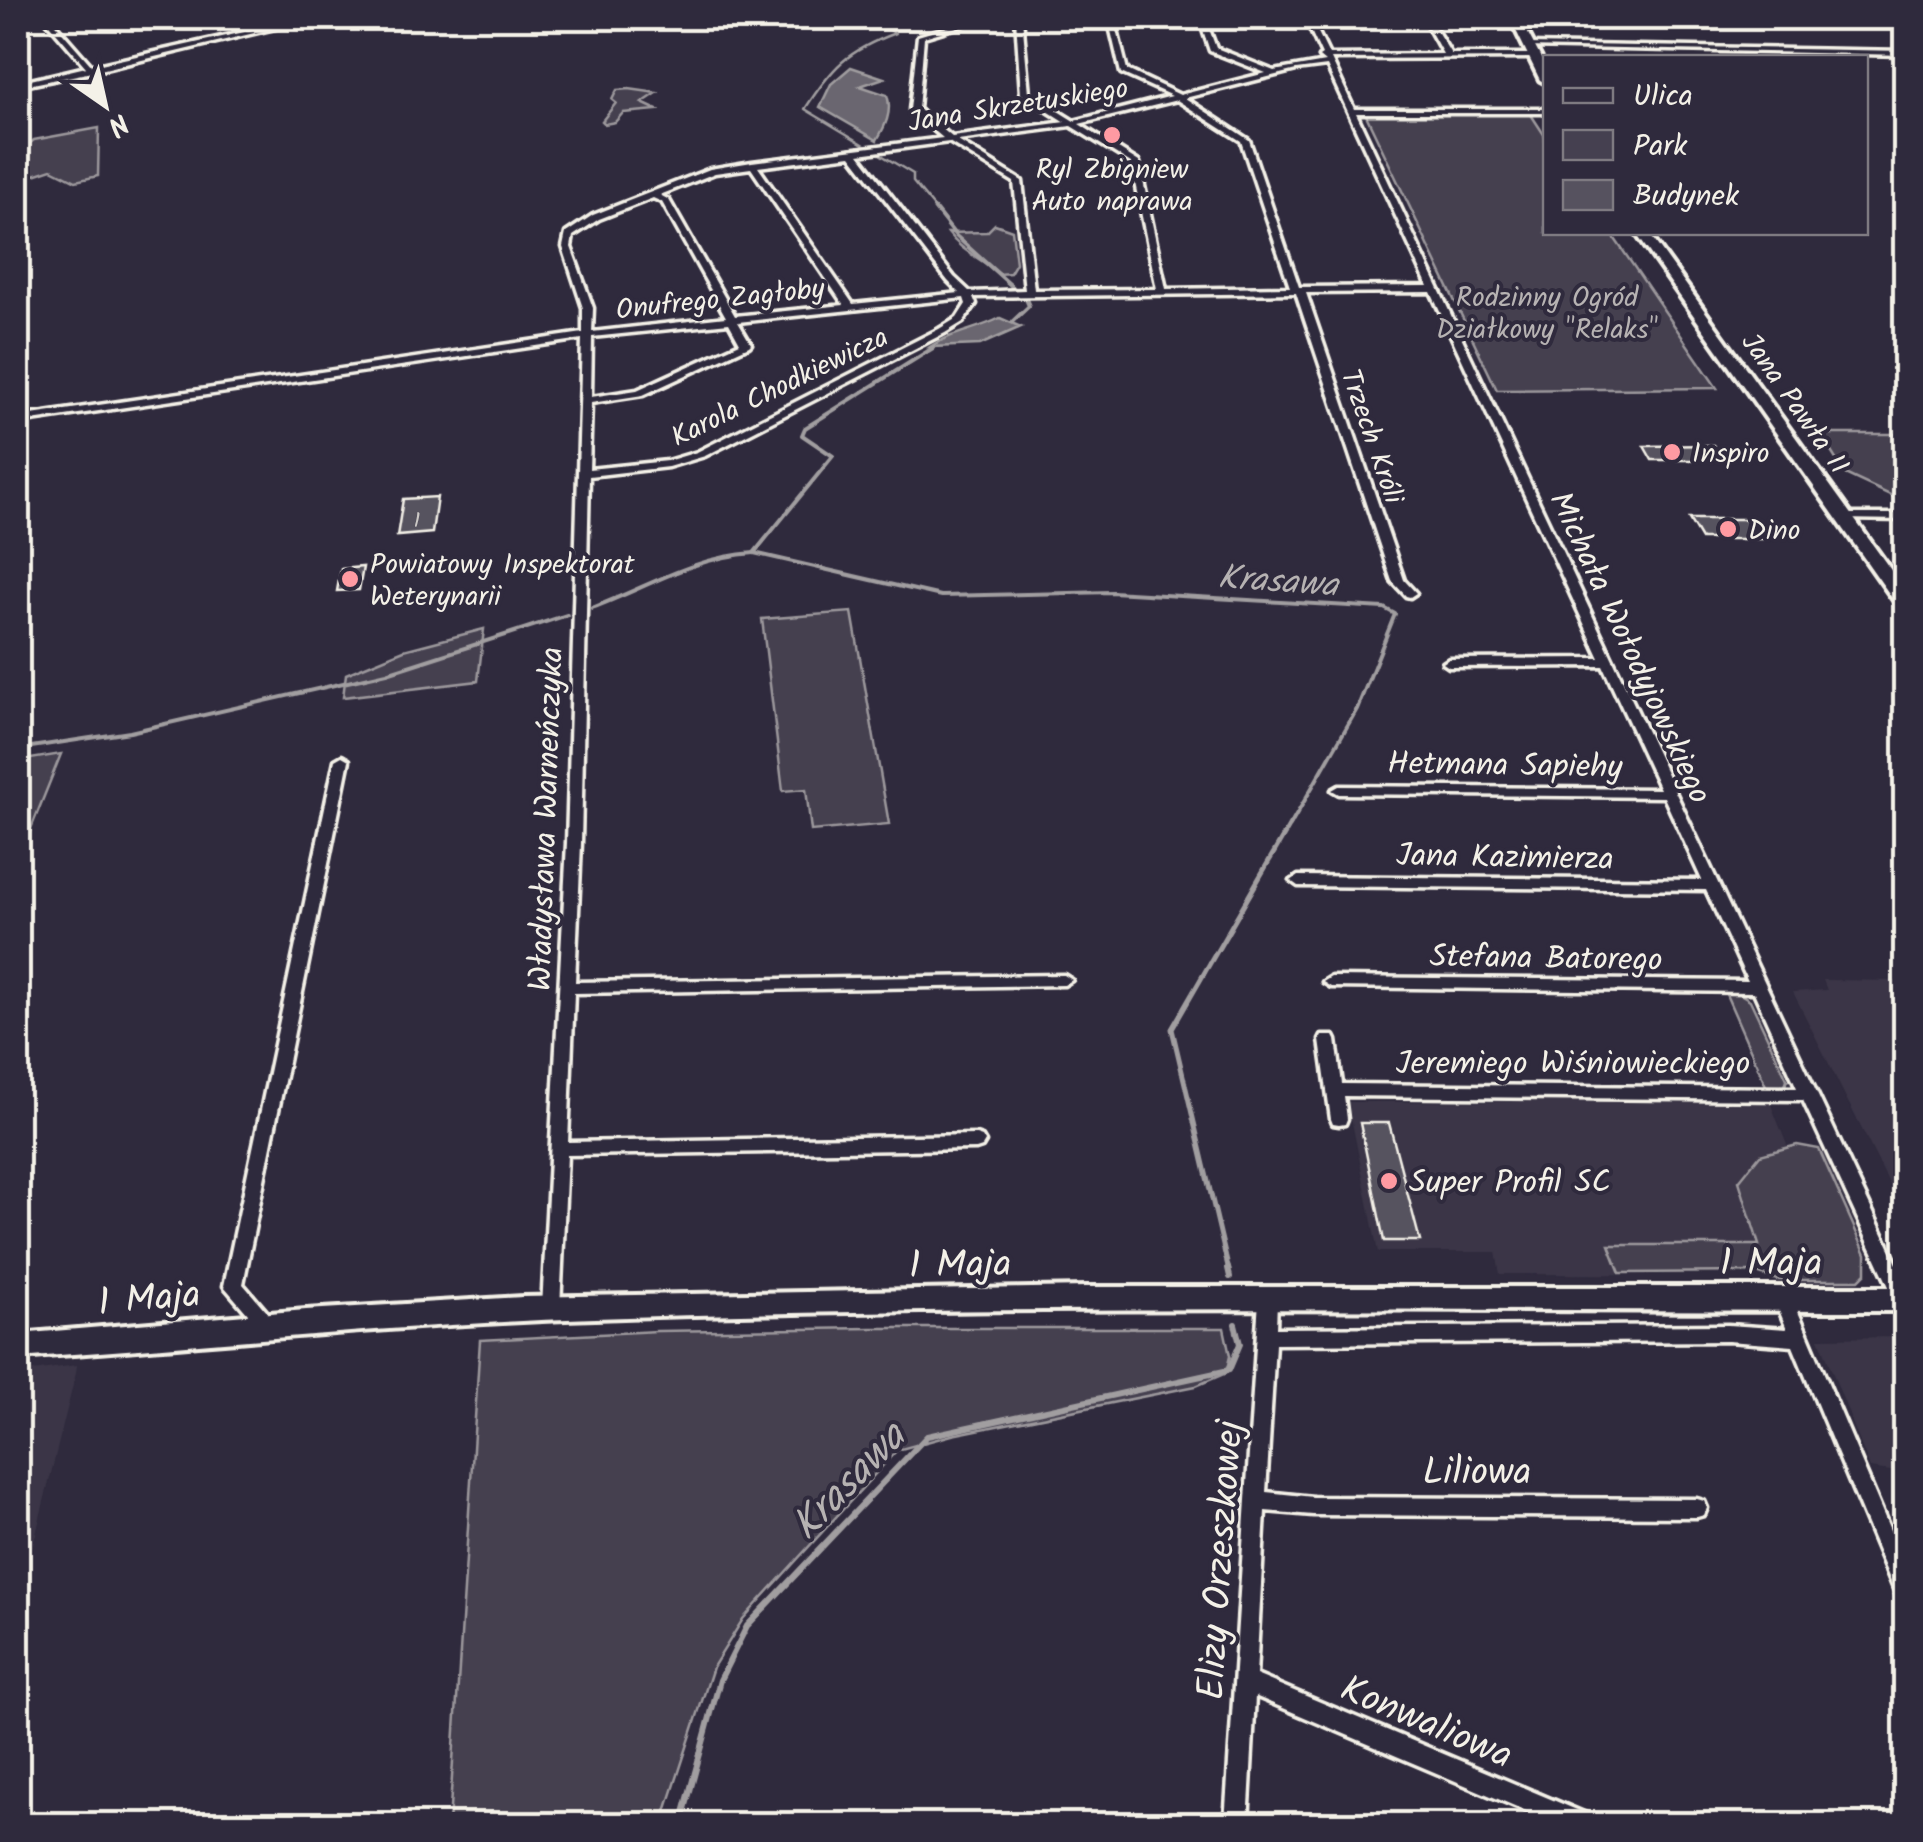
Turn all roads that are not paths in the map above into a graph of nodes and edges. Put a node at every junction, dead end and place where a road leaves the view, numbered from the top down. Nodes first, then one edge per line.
1 (47, 18) edge
2 (314, 18) edge
3 (984, 18) edge
4 (1019, 18) edge
5 (1112, 18) edge
6 (1202, 18) edge
7 (1308, 18) edge
8 (1426, 18) edge
9 (1515, 18) edge
10 (1531, 51) junction
11 (1906, 53) edge
12 (1448, 56) junction
13 (1329, 60) junction
14 (92, 70) junction
15 (1288, 70) junction
16 (1274, 74) junction
17 (1335, 74) junction
18 (1543, 74) edge
19 (18, 84) edge
20 (1179, 98) junction
21 (1352, 110) junction
22 (1543, 112) edge
23 (1070, 124) junction
24 (952, 140) junction
25 (853, 152) junction
26 (752, 164) junction
27 (654, 195) junction
28 (1643, 235) edge
29 (1433, 289) junction
30 (1298, 290) junction
31 (1162, 291) junction
32 (1022, 292) junction
33 (968, 295) junction
34 (850, 307) junction
35 (732, 320) junction
36 (587, 336) junction
37 (584, 401) junction
38 (18, 420) edge
39 (582, 473) junction
40 (1843, 517) junction
41 (1906, 517) edge
42 (1410, 592) dead end
43 (1906, 605) edge
44 (1608, 662) junction
45 (1449, 663) dead end
46 (342, 760) dead end
47 (1339, 790) dead end
48 (1670, 793) junction
49 (1298, 881) dead end
50 (1711, 885) junction
51 (1064, 980) dead end
52 (1331, 982) dead end
53 (1760, 987) junction
54 (567, 988) junction
55 (1328, 1040) dead end
56 (1336, 1090) junction
57 (1810, 1094) junction
58 (1339, 1120) dead end
59 (976, 1142) dead end
60 (559, 1149) junction
61 (1268, 1300) junction
62 (1784, 1300) junction
63 (1905, 1300) edge
64 (550, 1308) junction
65 (256, 1326) junction
66 (1268, 1336) junction
67 (1800, 1338) junction
68 (18, 1346) edge
69 (1257, 1501) junction
70 (1697, 1508) dead end
71 (1906, 1594) edge
72 (1245, 1681) junction
73 (1236, 1824) edge
74 (1582, 1824) edge

1 - 14 street
2 - 14 street
3 - 24 street
4 - 23 street
5 - 20 street, Trzech Króli
6 - 16 street
7 - 13 street, Michała Wołodyjowskiego
8 - 12 street
9 - 10 main road
10 - 11 street, Jana Skrzetuskiego
10 - 12 street, Jana Skrzetuskiego
10 - 18 main road
12 - 13 street, Jana Skrzetuskiego
13 - 15 street, Jana Skrzetuskiego
13 - 17 street, Michała Wołodyjowskiego
14 - 19 street
15 - 16 street, Jana Skrzetuskiego
15 - 17 street, Jana Skrzetuskiego
16 - 20 street, Jana Skrzetuskiego
17 - 21 street, Michała Wołodyjowskiego
20 - 23 street, Jana Skrzetuskiego
20 - 30 street, Trzech Króli
21 - 22 street
21 - 29 street, Michała Wołodyjowskiego
23 - 24 street, Jana Skrzetuskiego
23 - 31 street
24 - 25 street, Jana Skrzetuskiego
24 - 32 street
25 - 26 street, Jana Skrzetuskiego
25 - 33 street
26 - 27 street, Władysława Warneńczyka
26 - 34 street
27 - 35 street
27 - 36 street, Władysława Warneńczyka
28 - 40 main road, Jana Pawła II
29 - 30 street, Onufrego Zagłoby
29 - 44 street, Michała Wołodyjowskiego
30 - 31 street, Onufrego Zagłoby
30 - 42 street, Trzech Króli
31 - 32 street, Onufrego Zagłoby
32 - 33 street, Onufrego Zagłoby
33 - 34 street, Onufrego Zagłoby
33 - 39 street, Karola Chodkiewicza
34 - 35 street, Onufrego Zagłoby
35 - 36 street, Onufrego Zagłoby
35 - 37 street
36 - 37 street, Władysława Warneńczyka
36 - 38 street, Onufrego Zagłoby
37 - 39 street, Władysława Warneńczyka
39 - 54 street, Władysława Warneńczyka
40 - 41 street
40 - 43 main road, Jana Pawła II
44 - 45 street
44 - 48 street, Michała Wołodyjowskiego
46 - 65 street
47 - 48 street, Hetmana Sapiehy
48 - 50 street, Michała Wołodyjowskiego
49 - 50 street, Jana Kazimierza
50 - 53 street, Michała Wołodyjowskiego
51 - 54 street
52 - 53 street, Stefana Batorego
53 - 57 street, Michała Wołodyjowskiego
54 - 60 street, Władysława Warneńczyka
55 - 56 street
56 - 57 street, Jeremiego Wiśniowieckiego
56 - 58 street
57 - 63 street, Michała Wołodyjowskiego
59 - 60 street
60 - 64 street, Władysława Warneńczyka
61 - 62 main road, 1 Maja
61 - 64 main road, 1 Maja
61 - 66 street, Elizy Orzeszkowej
62 - 63 main road, 1 Maja
62 - 67 street
64 - 65 main road, 1 Maja
65 - 68 main road, 1 Maja
66 - 67 street
66 - 69 street, Elizy Orzeszkowej
67 - 71 street
69 - 70 street, Liliowa
69 - 72 street, Elizy Orzeszkowej
72 - 73 street, Elizy Orzeszkowej
72 - 74 street, Konwaliowa

